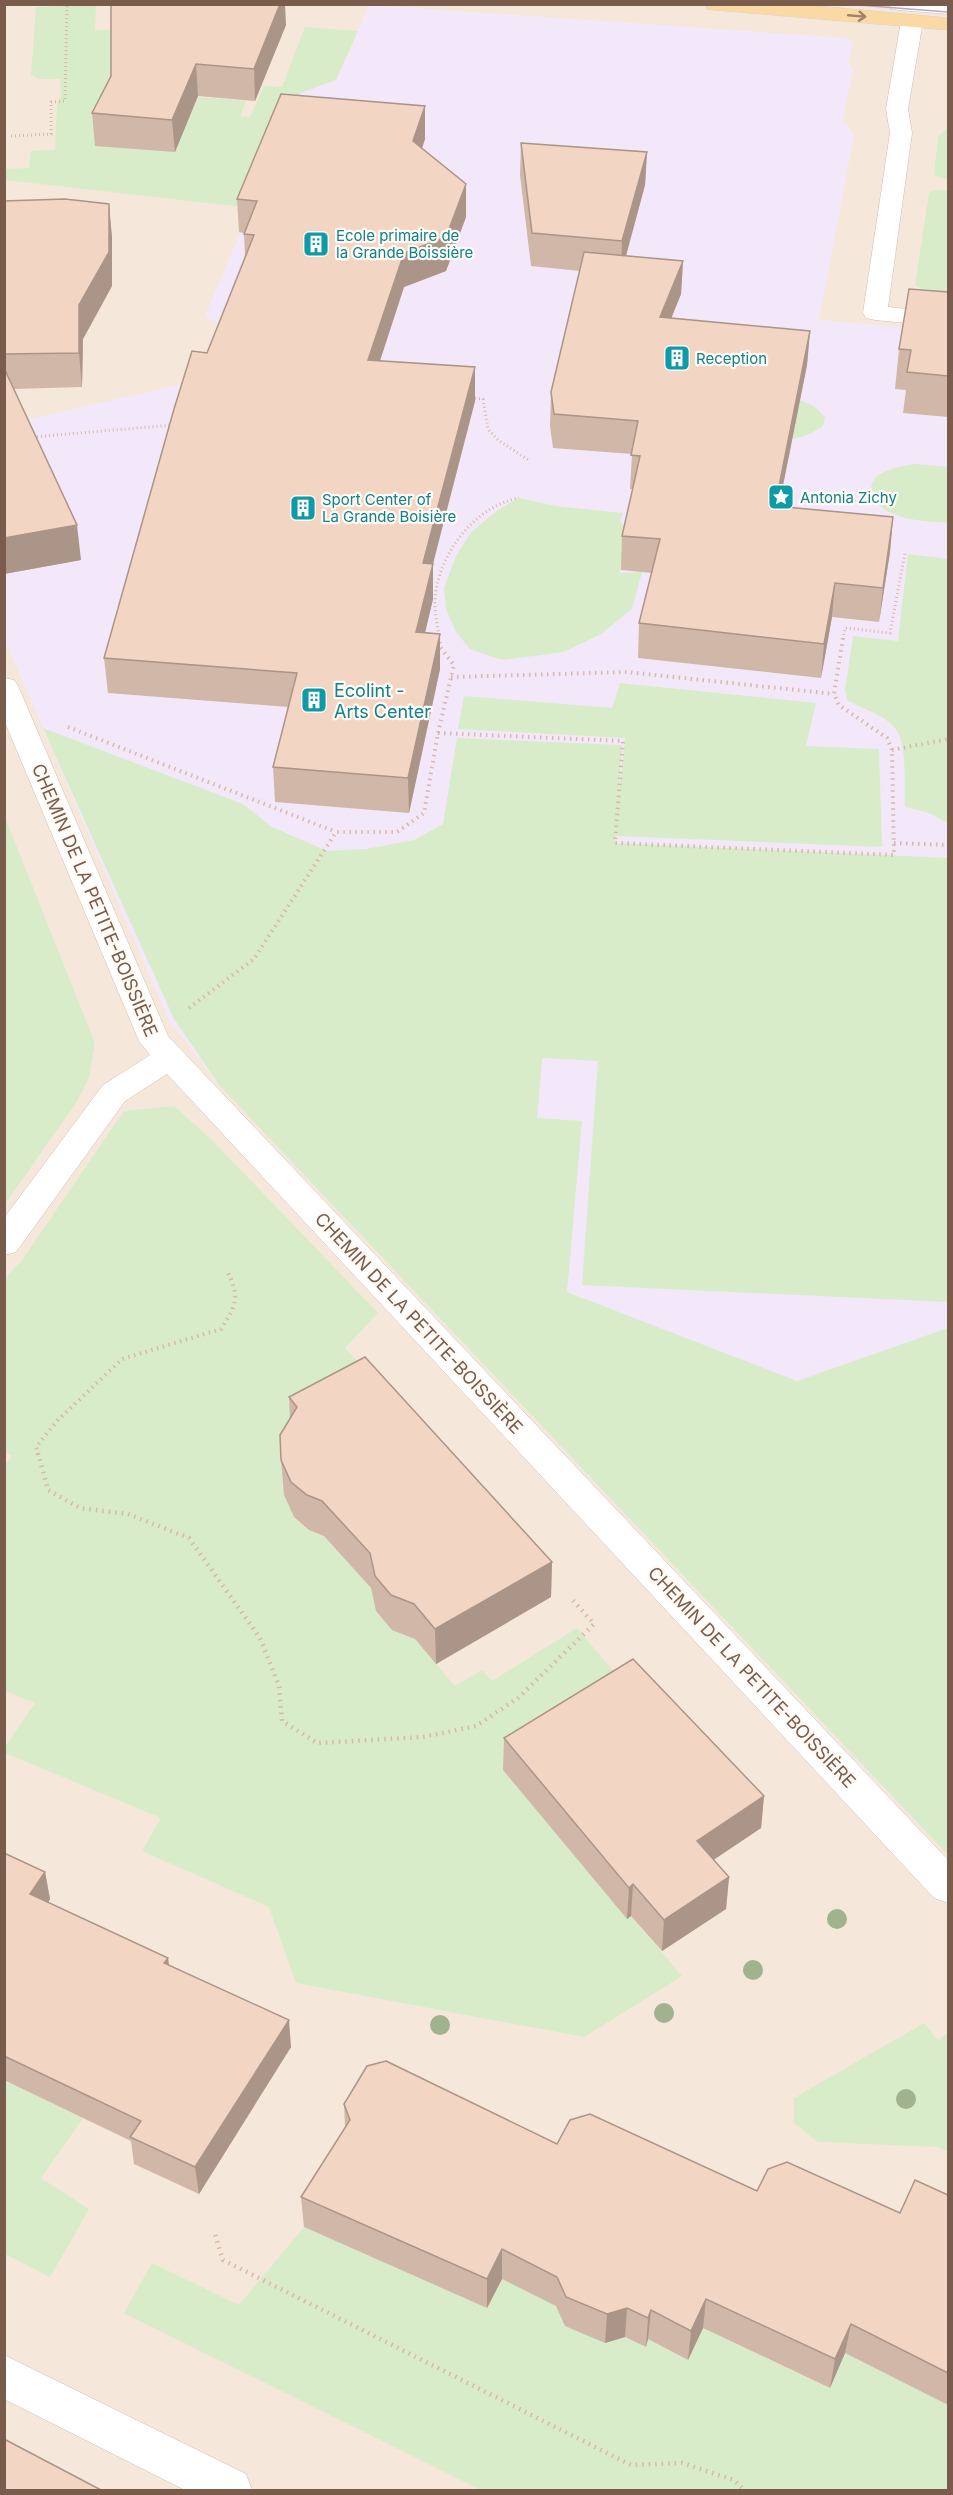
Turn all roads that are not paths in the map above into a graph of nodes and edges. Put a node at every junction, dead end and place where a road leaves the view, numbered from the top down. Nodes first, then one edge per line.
1 (715, 4) edge
2 (948, 8) edge
3 (905, 13) edge
4 (948, 24) edge
5 (948, 320) edge
6 (4, 686) edge
7 (162, 1050) junction
8 (4, 1243) edge
9 (948, 1886) edge
10 (4, 2376) edge
11 (230, 2490) edge

1 -> 3 main road
2 - 3 street
3 - 4 main road
3 - 5 street
6 - 7 street, CHEMIN DE LA PETITE-BOISSIÈRE
7 - 8 street
7 - 9 street, CHEMIN DE LA PETITE-BOISSIÈRE
10 - 11 street

